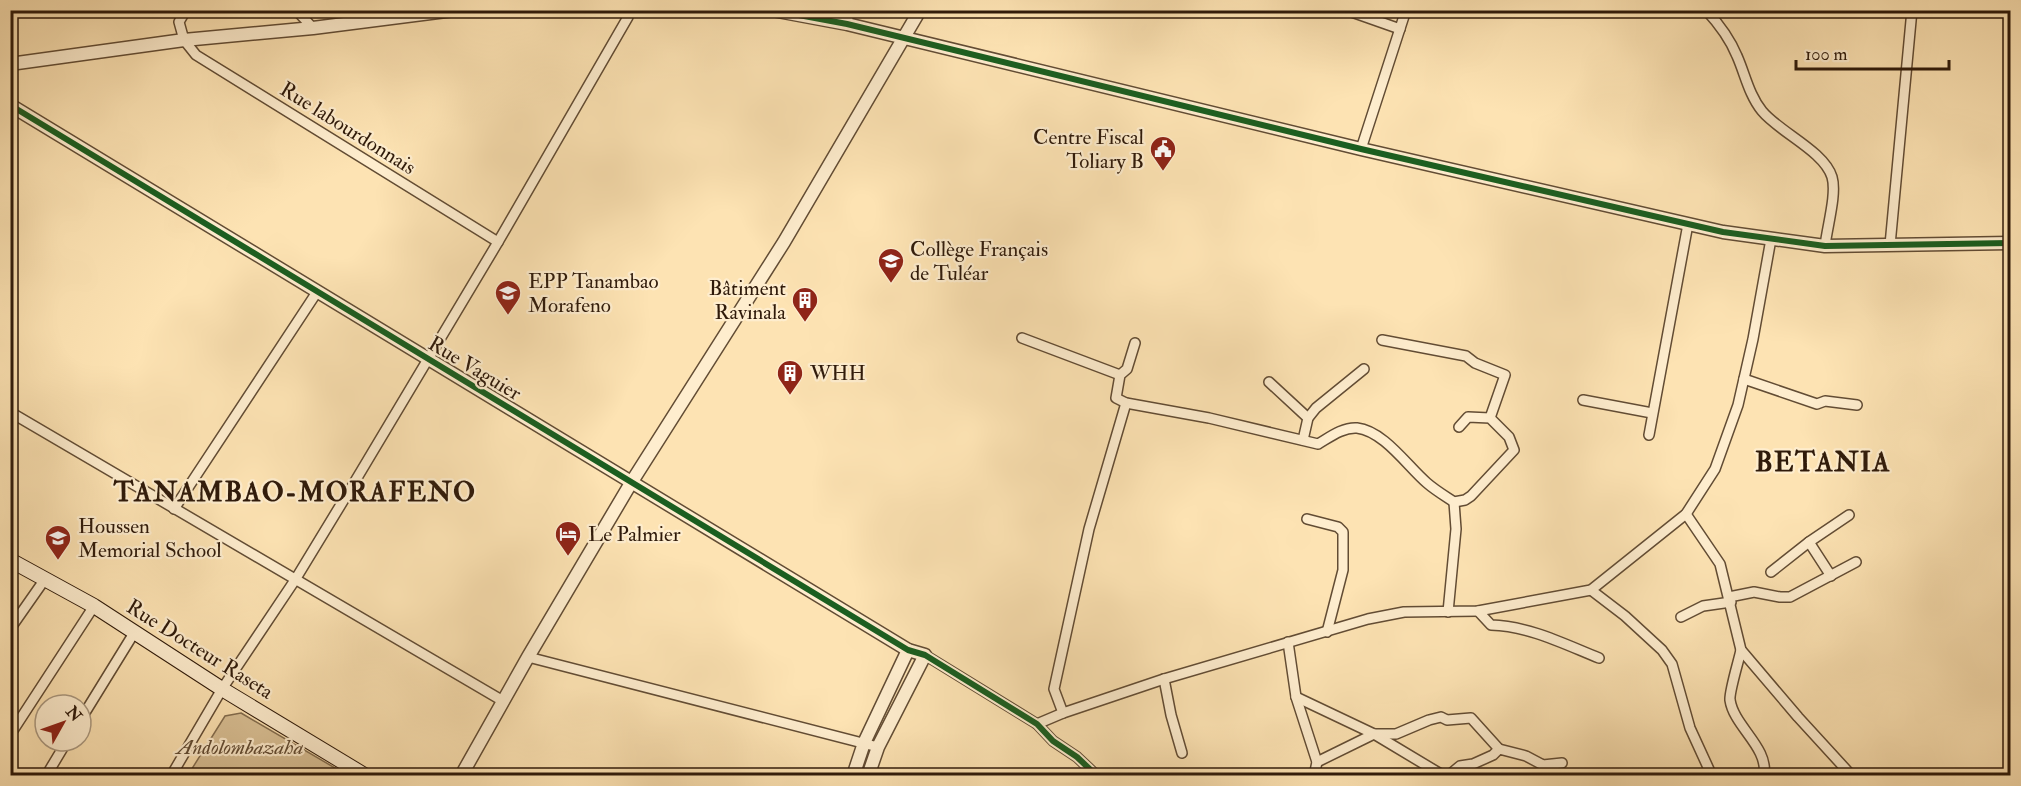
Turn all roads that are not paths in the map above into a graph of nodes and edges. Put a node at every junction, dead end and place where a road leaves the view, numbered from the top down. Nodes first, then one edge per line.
1 (14, 10) edge
2 (186, 10) edge
3 (296, 10) edge
4 (454, 10) edge
5 (629, 10) edge
6 (772, 10) edge
7 (849, 10) edge
8 (920, 10) edge
9 (1346, 10) edge
10 (1406, 10) edge
11 (1706, 10) edge
12 (1912, 10) edge
13 (439, 12) edge
14 (10, 16) edge
15 (847, 24) junction
16 (313, 28) junction
17 (1400, 29) junction
18 (903, 38) junction
19 (184, 40) junction
20 (10, 64) edge
21 (10, 105) edge
22 (1361, 149) junction
23 (1688, 224) junction
24 (1771, 239) junction
25 (498, 242) junction
26 (2010, 243) edge
27 (1890, 245) junction
28 (1825, 246) junction
29 (316, 292) junction
30 (1022, 338) dead end
31 (1382, 340) dead end
32 (1135, 343) dead end
33 (427, 358) junction
34 (1364, 369) dead end
35 (1120, 375) junction
36 (1744, 379) junction
37 (1269, 382) dead end
38 (1583, 400) dead end
39 (1126, 403) junction
40 (1857, 405) dead end
41 (10, 412) edge
42 (1652, 413) junction
43 (1308, 418) junction
44 (1490, 418) junction
45 (1459, 427) dead end
46 (1649, 435) dead end
47 (1304, 440) junction
48 (631, 483) junction
49 (1454, 502) junction
50 (174, 509) junction
51 (1686, 514) junction
52 (1849, 515) dead end
53 (1307, 519) dead end
54 (1809, 542) junction
55 (10, 560) edge
56 (1856, 562) dead end
57 (1771, 572) dead end
58 (1831, 576) junction
59 (45, 579) junction
60 (295, 580) junction
61 (1591, 590) junction
62 (1730, 599) junction
63 (94, 606) junction
64 (1478, 611) junction
65 (1448, 612) junction
66 (1681, 617) dead end
67 (10, 629) edge
68 (1327, 632) junction
69 (134, 633) junction
70 (1288, 642) junction
71 (908, 650) junction
72 (1741, 650) junction
73 (925, 655) junction
74 (528, 657) junction
75 (1599, 658) dead end
76 (1164, 679) junction
77 (222, 689) junction
78 (1296, 697) junction
79 (93, 700) edge
80 (503, 701) junction
81 (1063, 713) junction
82 (1037, 724) junction
83 (1374, 734) junction
84 (10, 735) edge
85 (864, 743) junction
86 (878, 747) junction
87 (1499, 749) junction
88 (60, 753) edge
89 (1182, 753) dead end
90 (1317, 762) junction
91 (1562, 763) dead end
92 (46, 776) edge
93 (171, 776) edge
94 (366, 776) edge
95 (461, 776) edge
96 (853, 776) edge
97 (868, 776) edge
98 (1097, 776) edge
99 (1314, 776) edge
100 (1446, 776) edge
101 (1712, 776) edge
102 (1764, 776) edge
103 (1852, 776) edge

1 - 14 street
2 - 19 street
3 - 16 street
4 - 13 street
5 - 25 street
6 - 15 street
7 - 15 street
8 - 18 street
9 - 17 street
10 - 17 street
11 - 28 street
12 - 27 street
13 - 16 street
15 - 18 street
16 - 19 street
17 - 22 street
18 - 22 street
18 - 48 street
19 - 20 street
19 - 25 street, Rue labourdonnais
21 - 29 street, Rue Vaguier
22 - 23 street
23 - 24 street
23 - 42 street
24 - 28 street
24 - 36 street
25 - 33 street
26 - 27 street
27 - 28 street
29 - 33 street, Rue Vaguier
29 - 50 street
30 - 35 street
31 - 44 street
32 - 35 street
33 - 48 street, Rue Vaguier
33 - 60 street
34 - 43 street
35 - 39 street
36 - 40 street
36 - 51 street
37 - 43 street
38 - 42 street
39 - 47 street
39 - 81 street
41 - 50 street
42 - 46 street
43 - 47 street
44 - 45 street
44 - 49 street
47 - 49 street
48 - 71 street, Rue Vaguier
48 - 74 street
49 - 65 street
50 - 60 street
51 - 61 street
51 - 62 street
52 - 54 street
53 - 68 street
54 - 57 street
54 - 58 street
55 - 59 main road, Rue Docteur Raseta
56 - 58 street
58 - 62 street
59 - 63 main road, Rue Docteur Raseta
59 - 67 street
60 - 77 street
60 - 80 street
61 - 64 street
61 - 101 street
62 - 66 street
62 - 72 street
63 - 69 main road, Rue Docteur Raseta
63 - 84 street
64 - 65 street
64 - 75 street
65 - 68 street
68 - 70 street
69 - 77 main road, Rue Docteur Raseta
69 - 79 street
70 - 76 street
70 - 78 street
71 - 73 street, Rue Vaguier
71 - 85 street
72 - 102 street
72 - 103 street
73 - 82 street
73 - 86 street
74 - 80 street
74 - 85 street
76 - 81 street
76 - 89 street
77 - 93 street
77 - 94 main road, Rue Docteur Raseta
78 - 83 street
78 - 90 street
80 - 95 street
81 - 82 street
82 - 98 street
83 - 87 street
83 - 90 street
83 - 100 street
85 - 86 street
85 - 96 street
86 - 97 street
87 - 91 street
87 - 100 street
88 - 92 street
90 - 99 street

